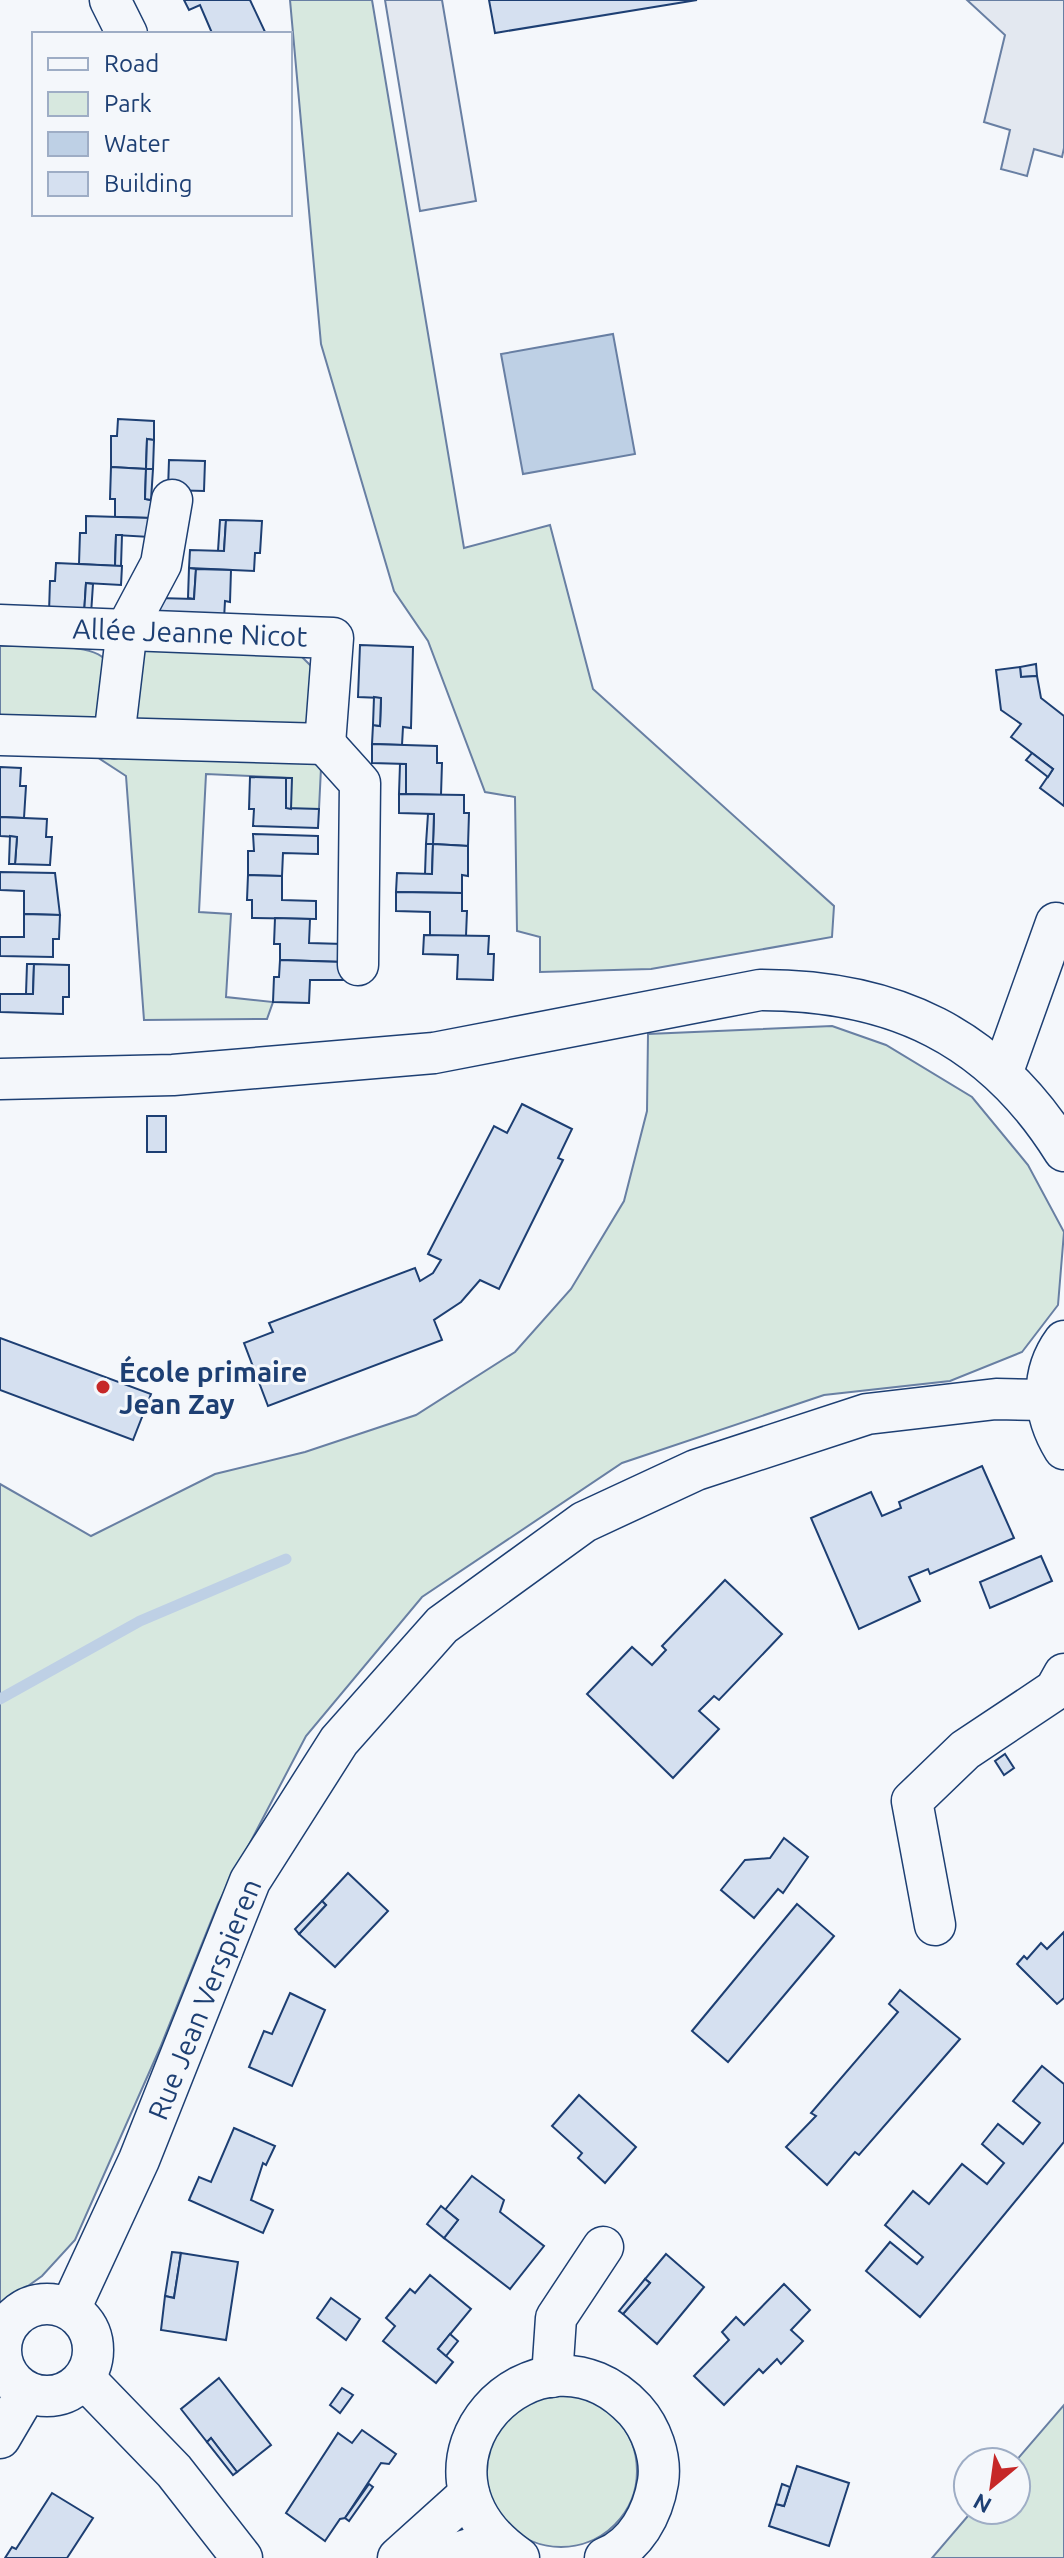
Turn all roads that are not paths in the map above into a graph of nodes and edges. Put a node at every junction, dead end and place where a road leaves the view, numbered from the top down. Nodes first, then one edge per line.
1 (110, 0) edge
2 (126, 32) edge
3 (172, 500) dead end
4 (0, 625) edge
5 (127, 628) junction
6 (0, 735) edge
7 (114, 738) junction
8 (325, 744) junction
9 (1056, 923) dead end
10 (358, 965) dead end
11 (1002, 1074) junction
12 (0, 1079) edge
13 (1064, 1151) edge
14 (1064, 1341) edge
15 (1046, 1400) junction
16 (1064, 1449) edge
17 (1064, 1674) edge
18 (935, 1925) dead end
19 (603, 2247) dead end
20 (70, 2309) junction
21 (552, 2377) junction
22 (85, 2379) junction
23 (27, 2392) junction
24 (0, 2438) edge
25 (469, 2494) junction
26 (507, 2550) edge
27 (242, 2558) edge
28 (398, 2558) edge
29 (440, 2558) edge
30 (605, 2558) edge

1 - 2 street
3 - 5 street
4 - 5 street, Allée Jeanne Nicot
5 - 7 street
5 - 8 street, Allée Jeanne Nicot
6 - 7 street
7 - 8 street
8 - 10 street
9 - 11 street
11 - 12 street
11 - 13 street
14 - 15 street
15 - 16 street
15 - 20 street, Rue Jean Verspieren
17 - 18 street
19 - 21 street
20 - 22 street
20 - 23 street
21 - 25 street
21 - 30 street
22 - 23 street
22 - 27 street
23 - 24 street
25 - 26 street
25 - 28 street
26 - 29 street

